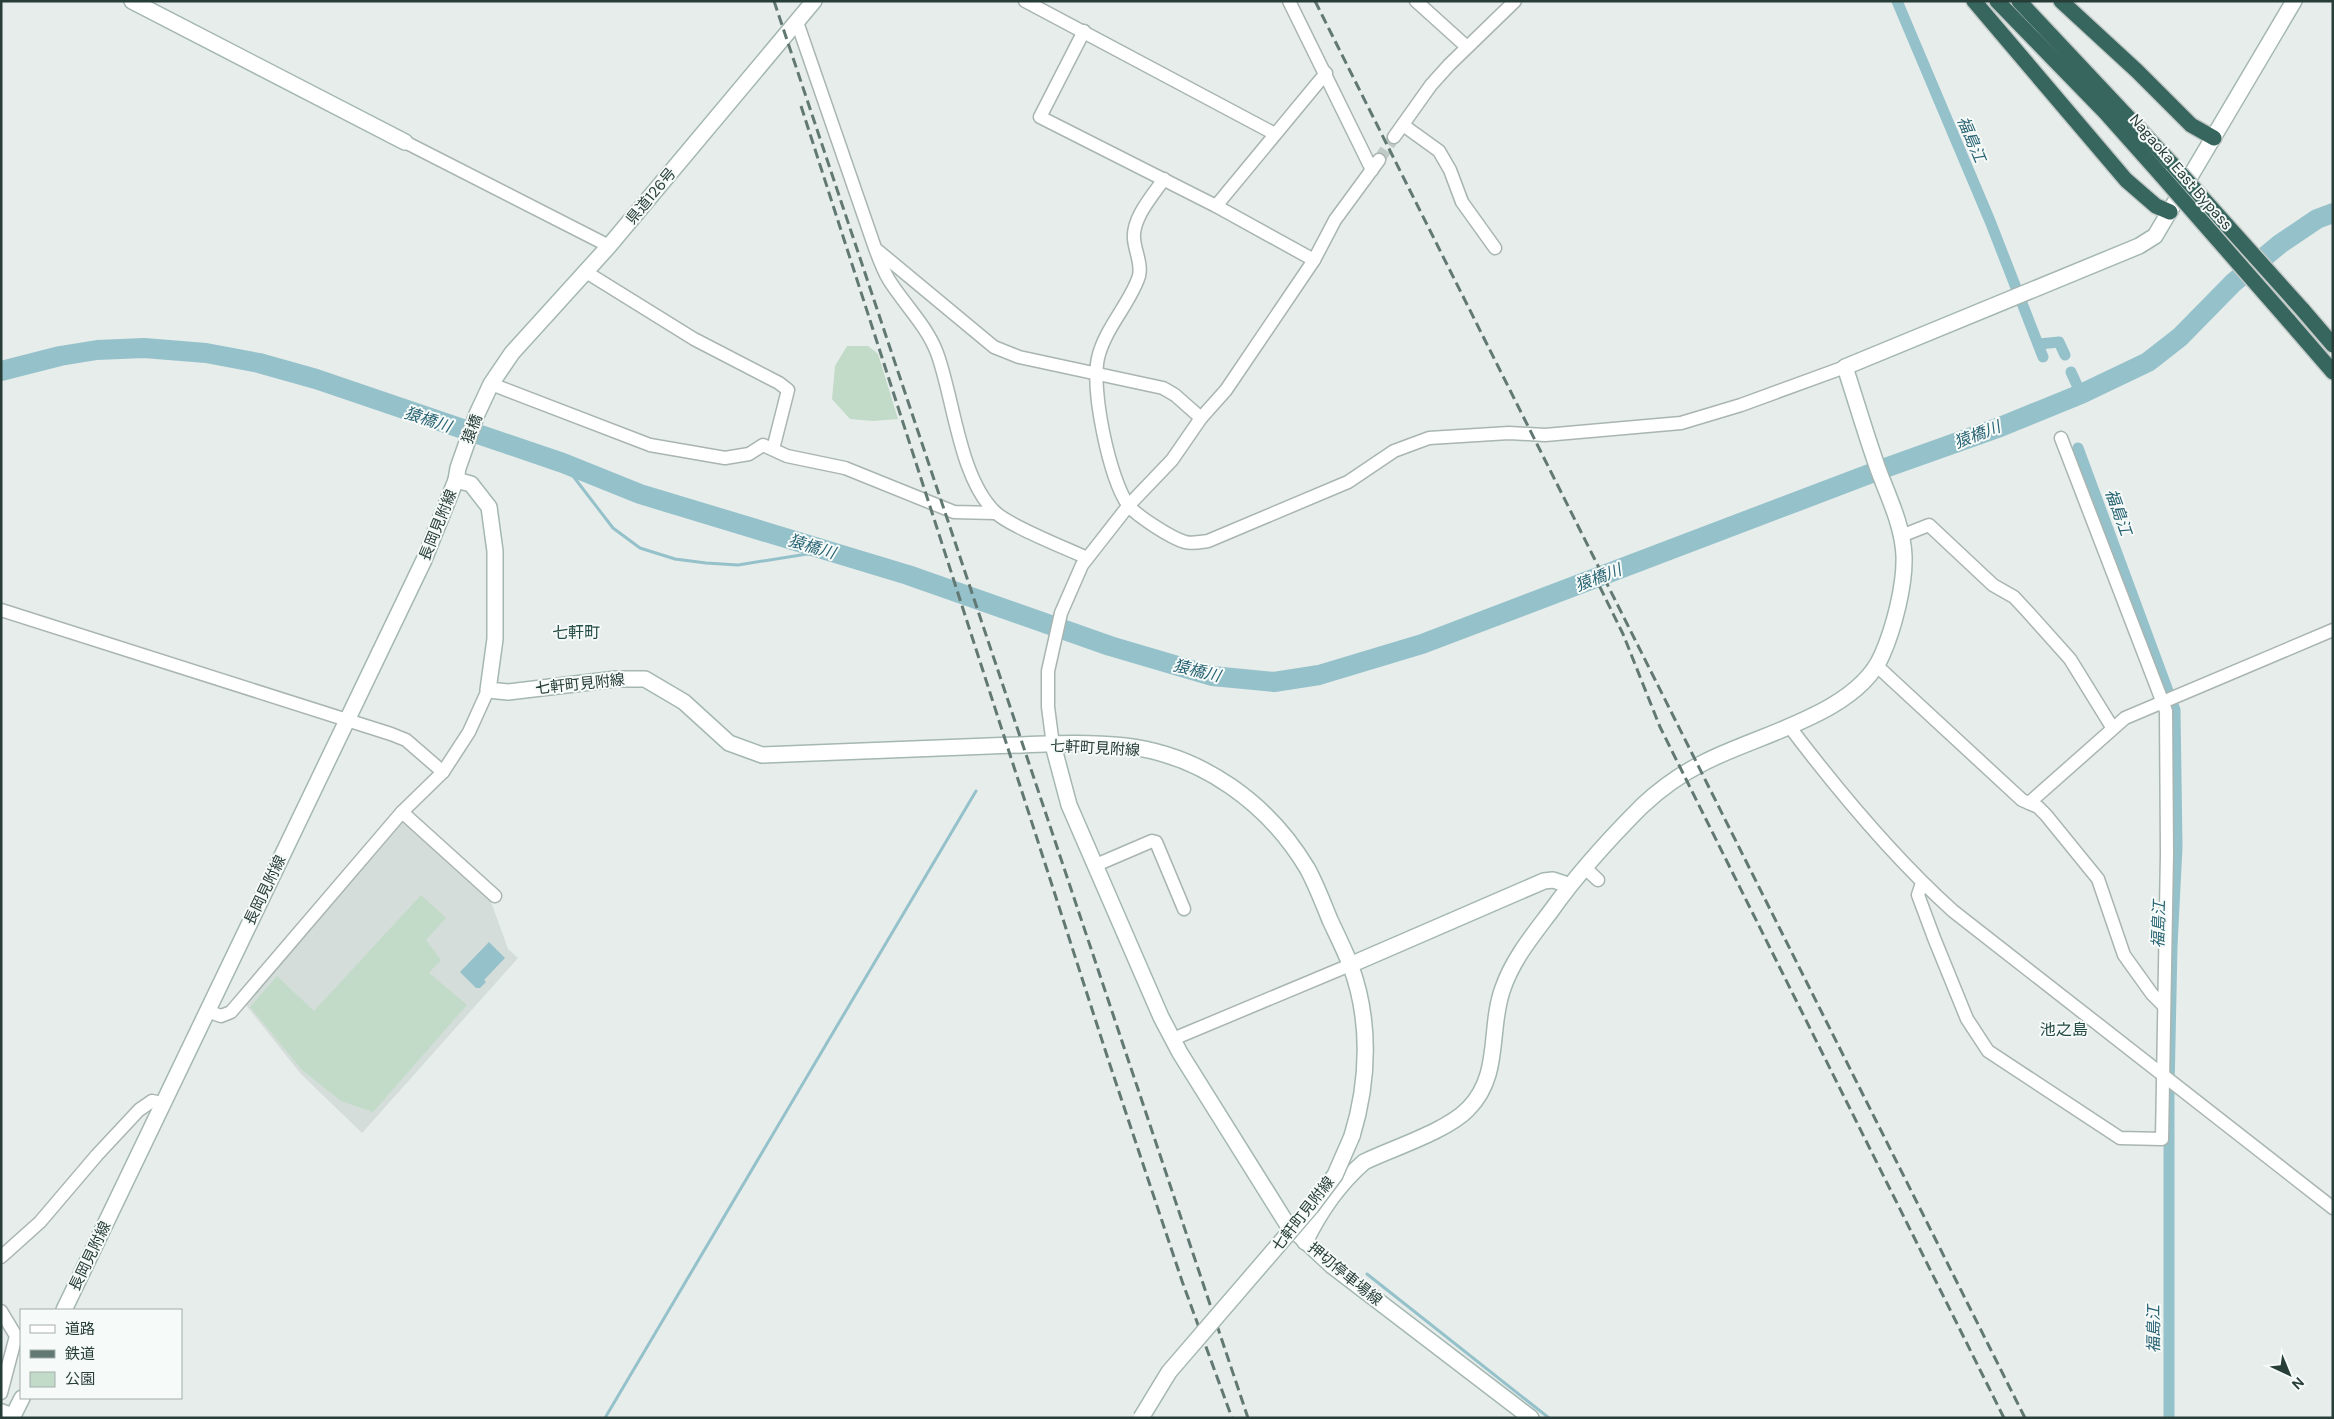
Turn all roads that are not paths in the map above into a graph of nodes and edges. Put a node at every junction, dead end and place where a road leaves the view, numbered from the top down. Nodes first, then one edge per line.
1 (132, 1) edge
2 (814, 1) edge
3 (1025, 1) edge
4 (1289, 1) edge
5 (1416, 1) edge
6 (1515, 1) edge
7 (1974, 1) edge
8 (1997, 1) edge
9 (2019, 1) edge
10 (2061, 1) edge
11 (2294, 1) edge
12 (796, 22) junction
13 (1084, 31) junction
14 (1467, 47) junction
15 (1326, 73) junction
16 (1403, 125) junction
17 (1276, 134) junction
18 (1394, 137) tunnel mouth
19 (2214, 138) junction
20 (405, 142) joint
21 (1164, 178) junction
22 (1216, 206) junction
23 (2170, 212) junction
24 (609, 246) junction
25 (875, 248) junction
26 (1495, 248) dead end
27 (1314, 260) junction
28 (586, 272) junction
29 (2333, 345) edge
30 (1844, 367) junction
31 (2333, 372) edge
32 (1096, 374) junction
33 (489, 387) junction
34 (1201, 418) junction
35 (2061, 438) dead end
36 (773, 449) junction
37 (457, 474) junction
38 (1129, 505) junction
39 (995, 513) junction
40 (1901, 536) junction
41 (1087, 558) junction
42 (1, 610) edge
43 (2333, 630) edge
44 (1877, 666) junction
45 (488, 690) junction
46 (2164, 701) junction
47 (347, 719) junction
48 (1789, 726) junction
49 (2112, 727) junction
50 (1053, 745) junction
51 (443, 772) junction
52 (2029, 803) junction
53 (402, 812) junction
54 (1096, 865) junction
55 (1584, 867) junction
56 (1598, 880) dead end
57 (1922, 883) junction
58 (1568, 885) junction
59 (495, 896) dead end
60 (1184, 909) dead end
61 (1350, 965) junction
62 (2164, 1006) junction
63 (207, 1011) junction
64 (1173, 1039) junction
65 (2163, 1075) junction
66 (162, 1103) junction
67 (2333, 1208) edge
68 (1305, 1242) junction
69 (1, 1257) edge
70 (64, 1309) edge
71 (1, 1311) edge
72 (1, 1394) edge
73 (21, 1399) edge
74 (9, 1414) edge
75 (1141, 1418) edge
76 (1531, 1418) edge

1 - 20 main road
2 - 12 main road, 県道126号
3 - 13 street
4 - 15 street
5 - 14 street
6 - 14 street
7 - 23 highway
8 - 31 highway, Nagaoka East Bypass, bridge
9 - 29 highway, Nagaoka East Bypass, bridge
10 - 19 highway
11 - 19 main road
12 - 24 main road, 県道126号
12 - 25 street
13 - 17 street
13 - 21 street
14 - 16 street
15 - 17 street
15 - 27 street
16 - 18 street
16 - 26 street
17 - 22 street
19 - 23 main road
20 - 24 street
21 - 22 street
21 - 32 street
22 - 27 street
23 - 30 main road
24 - 28 main road, 県道126号
25 - 32 street
25 - 39 street
27 - 34 street
28 - 33 main road, 県道126号
28 - 36 street
30 - 38 street
30 - 40 main road
32 - 34 street
32 - 38 street
33 - 36 street
33 - 37 main road, 猿橋
34 - 38 street
35 - 46 street
36 - 39 street
37 - 45 main road
37 - 47 main road, 長岡見附線
38 - 41 street
39 - 41 street
40 - 44 main road
40 - 49 street
41 - 50 street
42 - 47 street
43 - 46 street
44 - 48 main road
44 - 52 street
45 - 50 main road, 七軒町見附線
45 - 51 street
46 - 49 street
46 - 62 street
47 - 51 street
47 - 63 main road, 長岡見附線
48 - 55 main road
48 - 57 street
49 - 52 street
50 - 54 main road, 押切停車場線
50 - 61 main road, 七軒町見附線
51 - 53 street
52 - 62 street
53 - 59 street
53 - 63 street
54 - 60 street
54 - 64 main road, 押切停車場線
55 - 56 street
55 - 58 main road
57 - 65 street
57 - 65 street
58 - 61 main road
58 - 68 main road
61 - 64 street
61 - 75 main road, 七軒町見附線, bridge
62 - 65 street
63 - 66 main road, 長岡見附線
64 - 68 main road, 押切停車場線
65 - 67 street
66 - 69 street
66 - 70 main road, 長岡見附線
68 - 76 main road, 押切停車場線
71 - 72 street
73 - 74 main road

